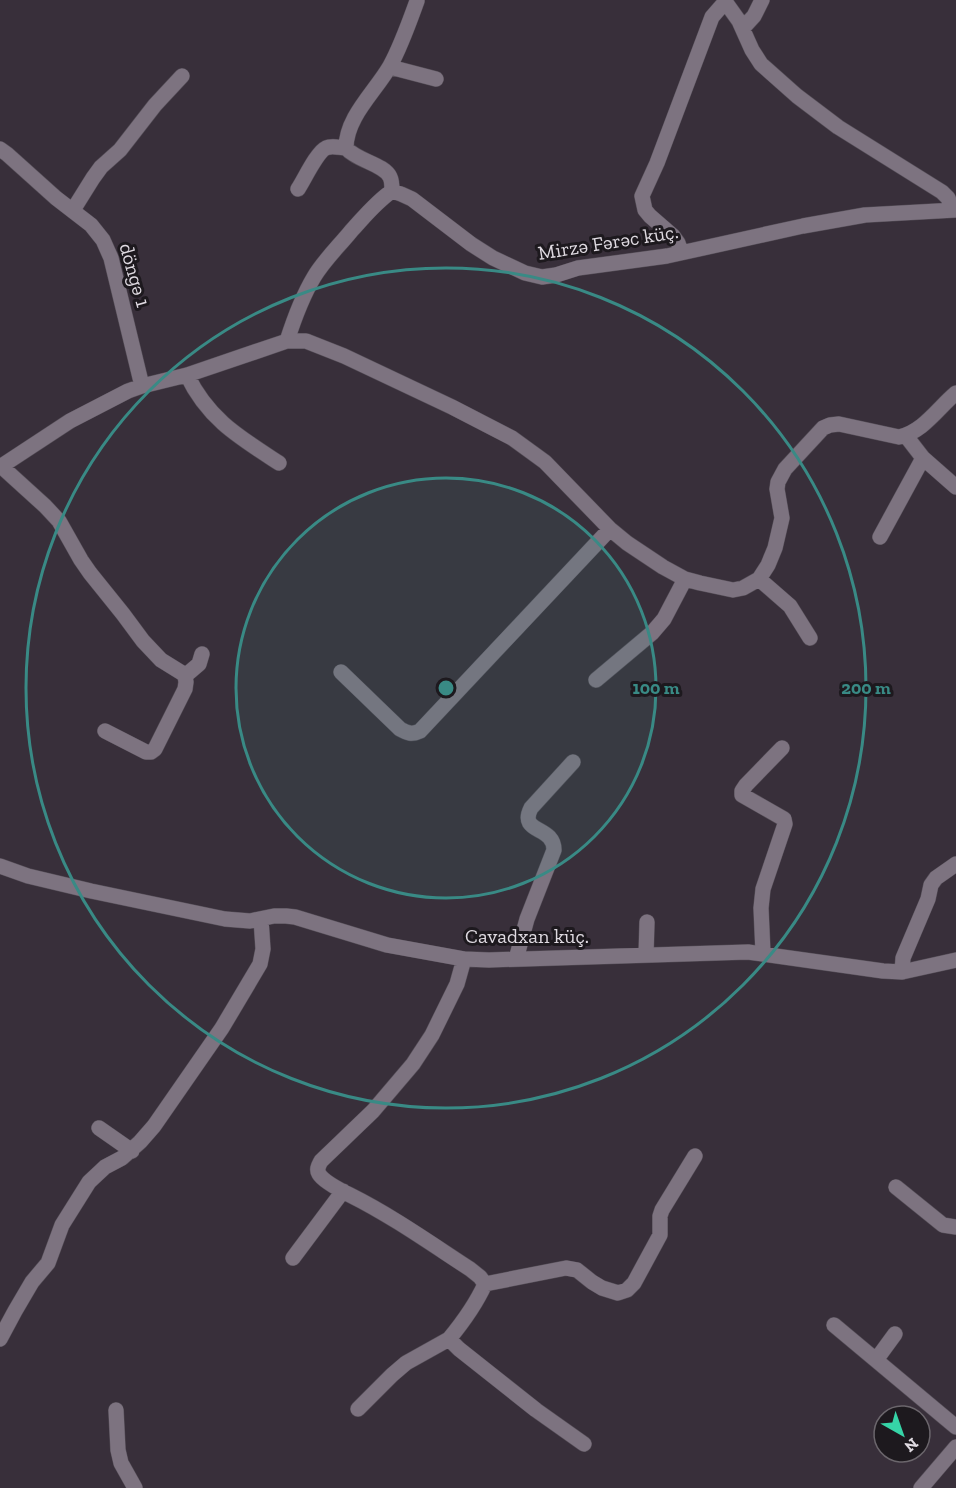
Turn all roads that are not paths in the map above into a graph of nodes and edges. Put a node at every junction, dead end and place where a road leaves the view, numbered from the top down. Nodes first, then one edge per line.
1 (762, 0) edge
2 (417, 1) edge
3 (724, 1) edge
4 (743, 28) junction
5 (390, 67) junction
6 (182, 76) dead end
7 (436, 79) dead end
8 (346, 148) junction
9 (0, 149) edge
10 (298, 189) dead end
11 (392, 191) junction
12 (73, 210) junction
13 (955, 210) edge
14 (681, 252) junction
15 (287, 341) junction
16 (188, 375) junction
17 (142, 386) junction
18 (956, 393) edge
19 (906, 436) junction
20 (923, 458) junction
21 (279, 463) dead end
22 (0, 467) edge
23 (956, 487) edge
24 (610, 530) junction
25 (880, 537) dead end
26 (685, 579) junction
27 (759, 579) junction
28 (810, 638) dead end
29 (202, 654) dead end
30 (341, 672) dead end
31 (185, 676) junction
32 (596, 680) dead end
33 (105, 731) dead end
34 (782, 748) dead end
35 (573, 762) dead end
36 (956, 864) edge
37 (0, 866) edge
38 (261, 919) junction
39 (647, 922) dead end
40 (763, 953) junction
41 (646, 955) junction
42 (464, 959) junction
43 (516, 959) junction
44 (956, 960) edge
45 (902, 972) junction
46 (99, 1128) dead end
47 (132, 1151) junction
48 (695, 1156) dead end
49 (896, 1187) dead end
50 (343, 1191) junction
51 (956, 1227) edge
52 (293, 1258) dead end
53 (485, 1284) junction
54 (834, 1325) dead end
55 (895, 1334) dead end
56 (0, 1339) edge
57 (449, 1339) junction
58 (876, 1360) junction
59 (358, 1409) dead end
60 (116, 1410) dead end
61 (956, 1427) edge
62 (584, 1444) dead end
63 (956, 1447) edge
64 (135, 1488) edge
65 (921, 1488) edge

1 - 4 street
2 - 5 street
3 - 4 street
3 - 14 street
4 - 13 street
5 - 7 street
5 - 8 street
6 - 12 street
8 - 10 street
8 - 11 street
9 - 12 street, döngə 1
11 - 14 street, Mirzə Fərəc küç.
11 - 15 street
12 - 17 street, döngə 1
13 - 14 street, Mirzə Fərəc küç.
15 - 16 street
15 - 24 street
16 - 17 street
16 - 21 street
17 - 22 street
18 - 19 street
19 - 20 street
19 - 27 street
20 - 23 street
20 - 25 street
22 - 31 street
24 - 26 street
24 - 30 street
26 - 27 street
26 - 32 street
27 - 28 street
29 - 31 street
31 - 33 street
34 - 40 street
35 - 43 street
36 - 45 street
37 - 38 street, Cavadxan küç.
38 - 42 street, Cavadxan küç.
38 - 47 street
39 - 41 street
40 - 41 street, Cavadxan küç.
40 - 45 street, Cavadxan küç.
41 - 43 street, Cavadxan küç.
42 - 43 street, Cavadxan küç.
42 - 50 street
44 - 45 street, Cavadxan küç.
46 - 47 street
47 - 56 street
48 - 53 street
49 - 51 street
50 - 52 street
50 - 53 street
53 - 57 street
54 - 58 street
55 - 58 street
57 - 59 street
57 - 62 street
58 - 61 street
60 - 64 street
63 - 65 street

